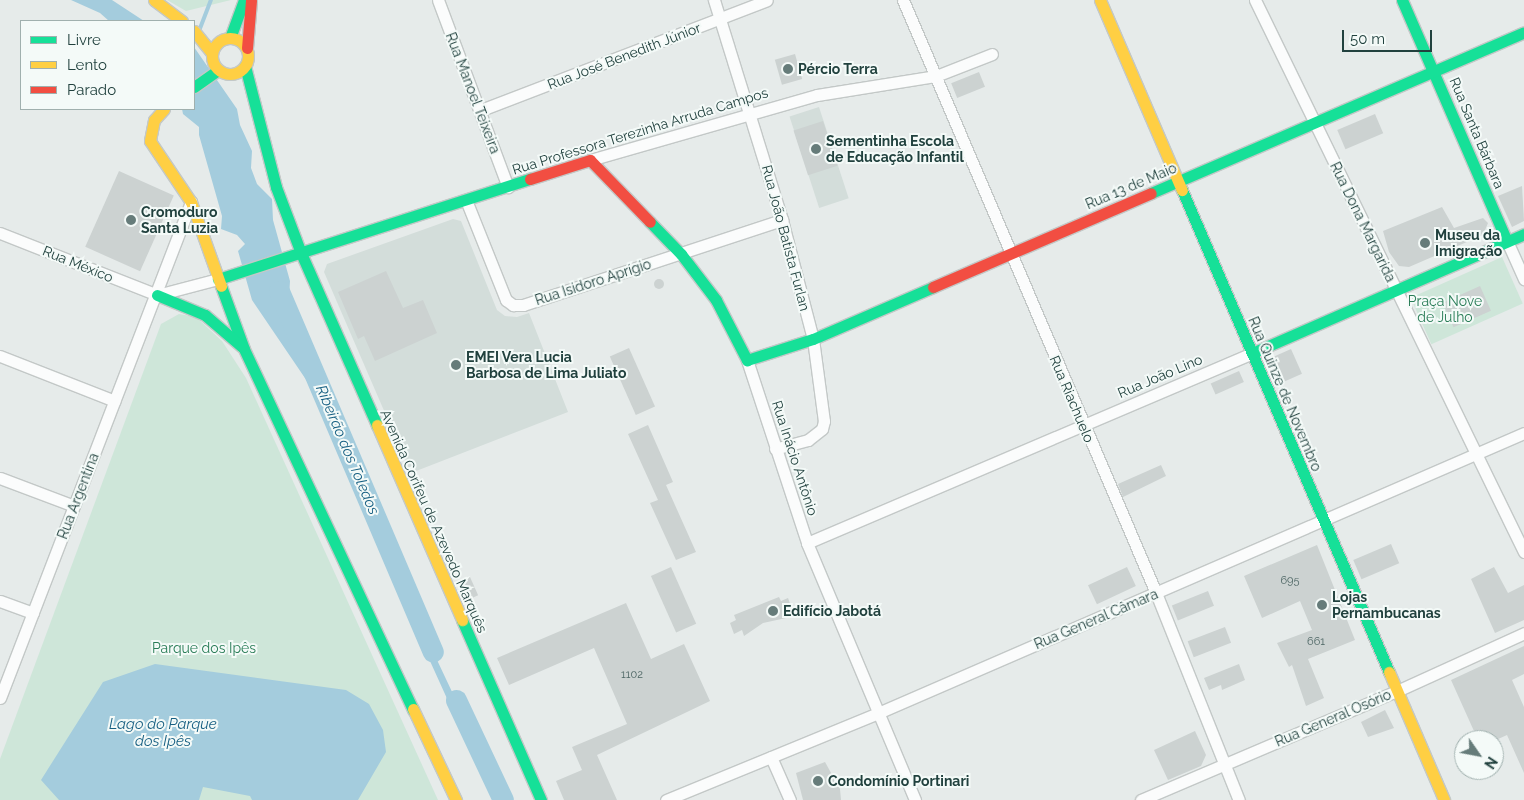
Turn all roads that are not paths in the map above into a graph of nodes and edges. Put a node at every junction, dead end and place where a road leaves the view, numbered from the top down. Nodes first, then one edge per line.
1 (154, 0) edge
2 (244, 0) edge
3 (251, 0) edge
4 (438, 0) edge
5 (714, 0) edge
6 (767, 0) edge
7 (903, 0) edge
8 (1100, 0) edge
9 (1255, 0) edge
10 (1402, 0) edge
11 (180, 20) edge
12 (720, 20) junction
13 (1524, 32) edge
14 (198, 35) edge
15 (226, 39) junction
16 (247, 48) junction
17 (212, 53) junction
18 (992, 54) dead end
19 (245, 66) junction
20 (216, 71) junction
21 (1434, 73) junction
22 (936, 76) junction
23 (195, 86) edge
24 (163, 110) edge
25 (481, 110) junction
26 (750, 113) junction
27 (1315, 123) junction
28 (590, 160) junction
29 (1178, 182) junction
30 (508, 187) junction
31 (466, 200) junction
32 (191, 202) junction
33 (782, 220) junction
34 (0, 232) edge
35 (1524, 234) edge
36 (1507, 241) junction
37 (300, 253) junction
38 (681, 254) junction
39 (1011, 254) junction
40 (218, 279) junction
41 (1524, 279) edge
42 (1395, 288) junction
43 (156, 295) junction
44 (813, 339) junction
45 (244, 349) junction
46 (1252, 353) junction
47 (0, 356) edge
48 (747, 360) junction
49 (115, 401) junction
50 (1083, 424) junction
51 (1524, 433) edge
52 (776, 450) junction
53 (1476, 454) junction
54 (0, 478) edge
55 (74, 506) junction
56 (1323, 523) junction
57 (807, 543) junction
58 (1524, 552) edge
59 (1156, 594) junction
60 (0, 601) edge
61 (33, 613) junction
62 (1524, 632) edge
63 (1397, 691) junction
64 (0, 698) edge
65 (878, 713) junction
66 (771, 757) junction
67 (1223, 764) junction
68 (456, 800) edge
69 (541, 800) edge
70 (666, 800) edge
71 (790, 800) edge
72 (915, 800) edge
73 (1141, 800) edge
74 (1238, 800) edge
75 (1444, 800) edge

1 - 11 main road
2 - 15 main road
3 - 16 main road
4 - 25 street, Rua Manoel Teixeira
5 - 12 street, Rua João Batista Furlan
6 - 12 street, Rua José Benedith Júnior
7 - 22 street, Rua Riachuelo
8 - 29 main road, Rua Quinze de Novembro
9 - 27 street, Rua Dona Margarida
10 - 21 main road, Rua Santa Bárbara
12 - 25 street, Rua José Benedith Júnior
12 - 26 street, Rua João Batista Furlan
13 - 21 main road, Rua 13 de Maio
14 - 15 main road
14 - 17 main road
15 - 16 main road
15 - 17 main road
16 - 19 main road
17 - 20 main road
18 - 22 street, Rua Professora Terezinha Arruda Campos
19 - 20 main road
19 - 37 main road, Avenida Corifeu de Azevedo Marquês
20 - 23 main road
21 - 27 main road, Rua 13 de Maio
21 - 36 main road, Rua Santa Bárbara
22 - 26 street, Rua Professora Terezinha Arruda Campos
22 - 39 street, Rua Riachuelo
24 - 32 main road
25 - 30 street, Rua Manoel Teixeira
26 - 28 street, Rua Professora Terezinha Arruda Campos
26 - 33 street, Rua João Batista Furlan
27 - 29 main road, Rua 13 de Maio
27 - 42 street, Rua Dona Margarida
28 - 30 main road, Rua Professora Terezinha Arruda Campos
28 - 38 main road, Rua Inácio Antônio
29 - 39 main road, Rua 13 de Maio
29 - 46 main road, Rua Quinze de Novembro
30 - 31 main road, Rua Professora Terezinha Arruda Campos
31 - 37 main road, Rua Professora Terezinha Arruda Campos
31 - 38 street, Rua Isidoro Aprígio
32 - 40 main road
32 - 43 street, Rua Argentina
33 - 38 street, Rua Isidoro Aprígio
33 - 44 street, Rua João Batista Furlan
34 - 43 street, Rua México
35 - 36 main road, Rua João Lino
36 - 41 street, Rua Santa Bárbara
36 - 42 main road, Rua João Lino
37 - 40 main road
37 - 69 main road, Avenida Corifeu de Azevedo Marquês
38 - 48 main road, Rua Inácio Antônio
39 - 44 main road, Rua 13 de Maio
39 - 50 street, Rua Riachuelo
40 - 43 street
40 - 45 main road
42 - 46 main road, Rua João Lino
42 - 53 street, Rua Dona Margarida
43 - 45 main road
43 - 49 street, Rua Argentina
44 - 48 main road, Rua 13 de Maio
44 - 52 street, Rua João Batista Furlan
45 - 68 main road
46 - 50 street, Rua João Lino
46 - 56 main road, Rua Quinze de Novembro
47 - 49 street
48 - 52 street, Rua Inácio Antônio
49 - 55 street, Rua Argentina
50 - 57 street, Rua João Lino
50 - 59 street, Rua Riachuelo
51 - 53 street, Rua General Câmara
52 - 57 street, Rua Inácio Antônio
53 - 56 street, Rua General Câmara
53 - 58 street, Rua Dona Margarida
54 - 55 street
55 - 61 street, Rua Argentina
56 - 59 street, Rua General Câmara
56 - 63 main road, Rua Quinze de Novembro
57 - 65 street, Rua Inácio Antônio
59 - 65 street, Rua General Câmara
59 - 67 street, Rua Riachuelo
60 - 61 street
61 - 64 street, Rua Argentina
62 - 63 street, Rua General Osório
63 - 67 street, Rua General Osório
63 - 75 main road, Rua Quinze de Novembro
65 - 66 street, Rua General Câmara
65 - 72 street, Rua Inácio Antônio
66 - 70 street, Rua General Câmara
66 - 71 street
67 - 73 street, Rua General Osório
67 - 74 street, Rua Riachuelo

